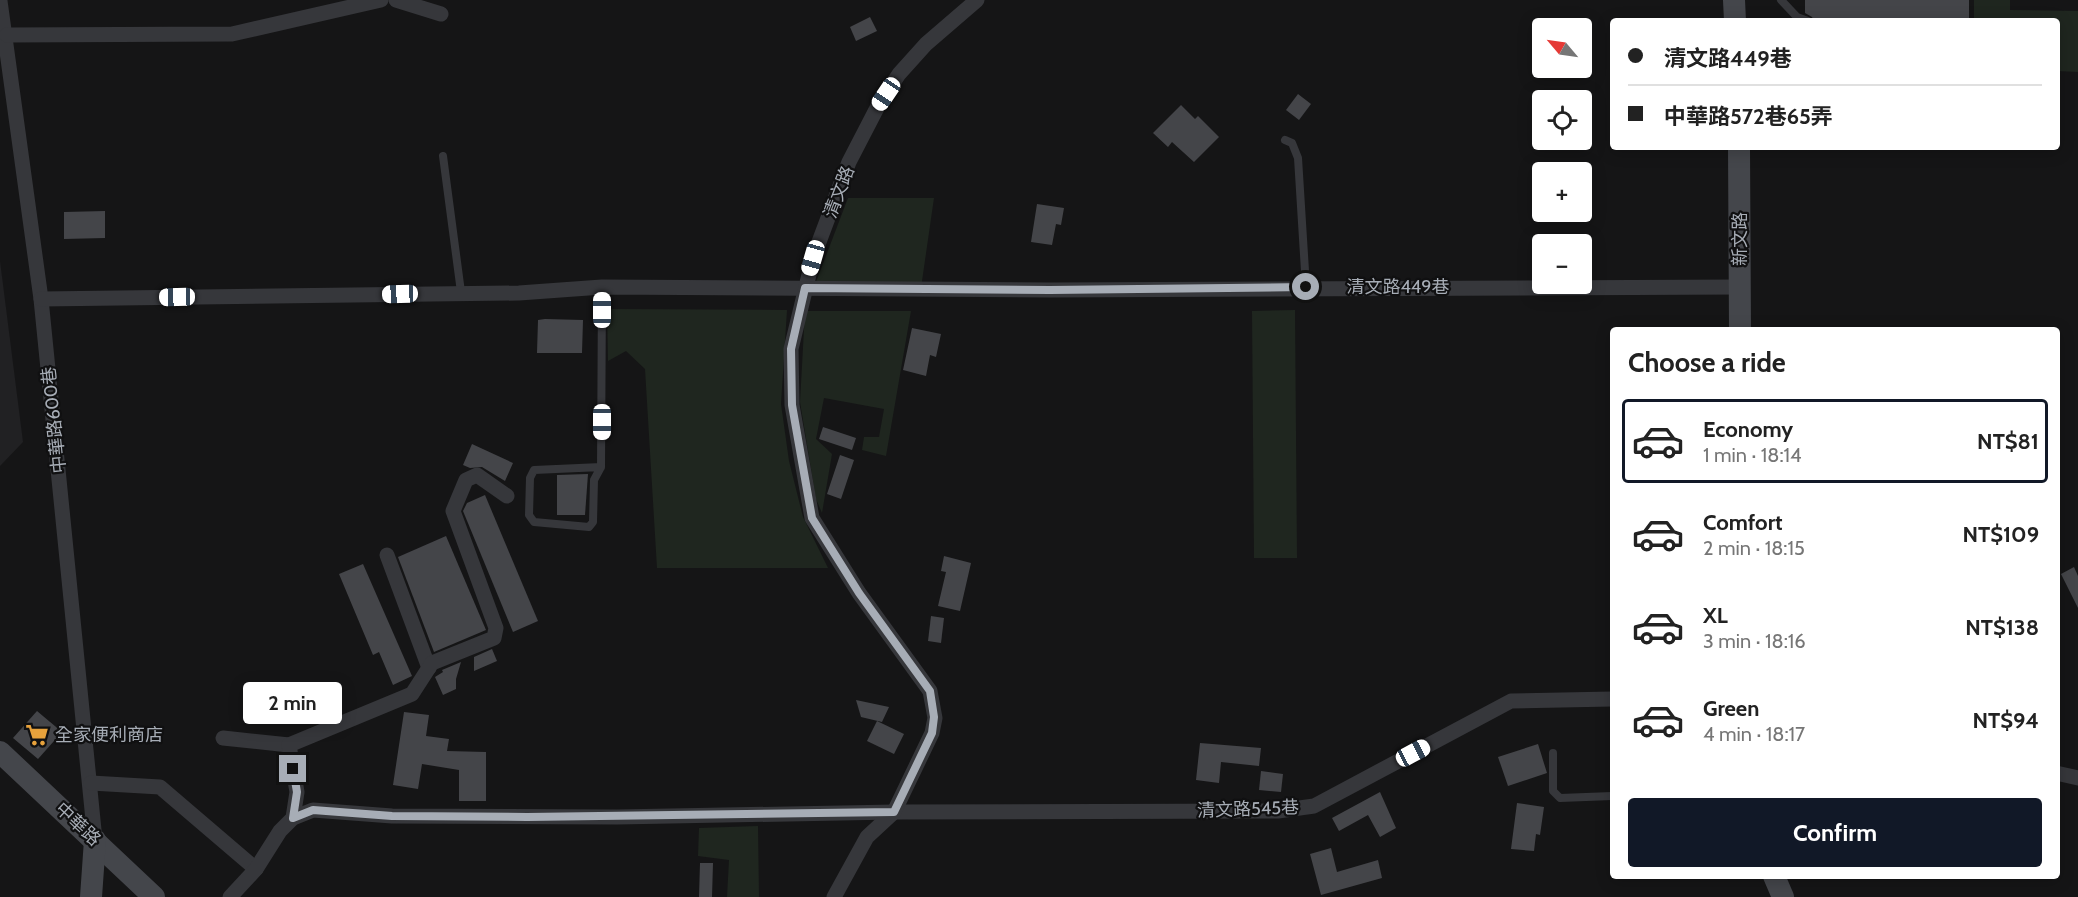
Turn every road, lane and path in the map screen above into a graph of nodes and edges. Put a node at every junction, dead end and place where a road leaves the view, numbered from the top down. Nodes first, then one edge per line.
1 (381, 0) edge
2 (396, 0) edge
3 (976, 0) edge
4 (1735, 0) edge
5 (1781, 0) edge
6 (0, 1) edge
7 (441, 14) dead end
8 (1735, 18) edge
9 (1800, 18) edge
10 (7, 35) junction
11 (1285, 140) dead end
12 (1739, 150) edge
13 (443, 156) dead end
14 (602, 287) junction
15 (1306, 287) junction
16 (1740, 287) junction
17 (805, 288) junction
18 (461, 292) junction
19 (41, 299) junction
20 (1740, 327) edge
21 (601, 467) junction
22 (507, 496) dead end
23 (387, 555) dead end
24 (429, 668) junction
25 (1610, 699) edge
26 (223, 738) dead end
27 (290, 745) junction
28 (0, 753) edge
29 (1553, 753) dead end
30 (2060, 774) edge
31 (2078, 778) edge
32 (92, 783) junction
33 (1610, 796) edge
34 (894, 812) junction
35 (293, 818) junction
36 (95, 840) junction
37 (256, 869) junction
38 (1775, 879) edge
39 (91, 897) edge
40 (154, 897) edge
41 (230, 897) edge
42 (834, 897) edge
43 (1783, 897) edge

1 - 10 street
2 - 7 street
3 - 17 street, 清文路
4 - 8 street
5 - 9 lane
6 - 10 street, 中華路600巷
10 - 19 street, 中華路600巷
11 - 15 lane
12 - 16 street, 新文路
13 - 18 lane
14 - 17 street, 清文路449巷
14 - 18 street, 清文路449巷
14 - 21 lane
15 - 16 street, 清文路449巷
15 - 17 street, 清文路449巷
16 - 20 street, 新文路
17 - 34 street, 清文路
18 - 19 street, 清文路449巷
19 - 32 street, 中華路600巷
21 - 21 lane
22 - 24 street
23 - 24 street
24 - 27 street
25 - 34 street, 清文路545巷
26 - 27 street
27 - 35 street
28 - 36 street, 中華路
29 - 33 lane
30 - 31 street
32 - 36 street, 中華路600巷
32 - 37 street
34 - 35 street, 清文路545巷
34 - 42 street, 清文路
35 - 37 street
36 - 39 street
36 - 40 street, 中華路
37 - 41 street
38 - 43 street

